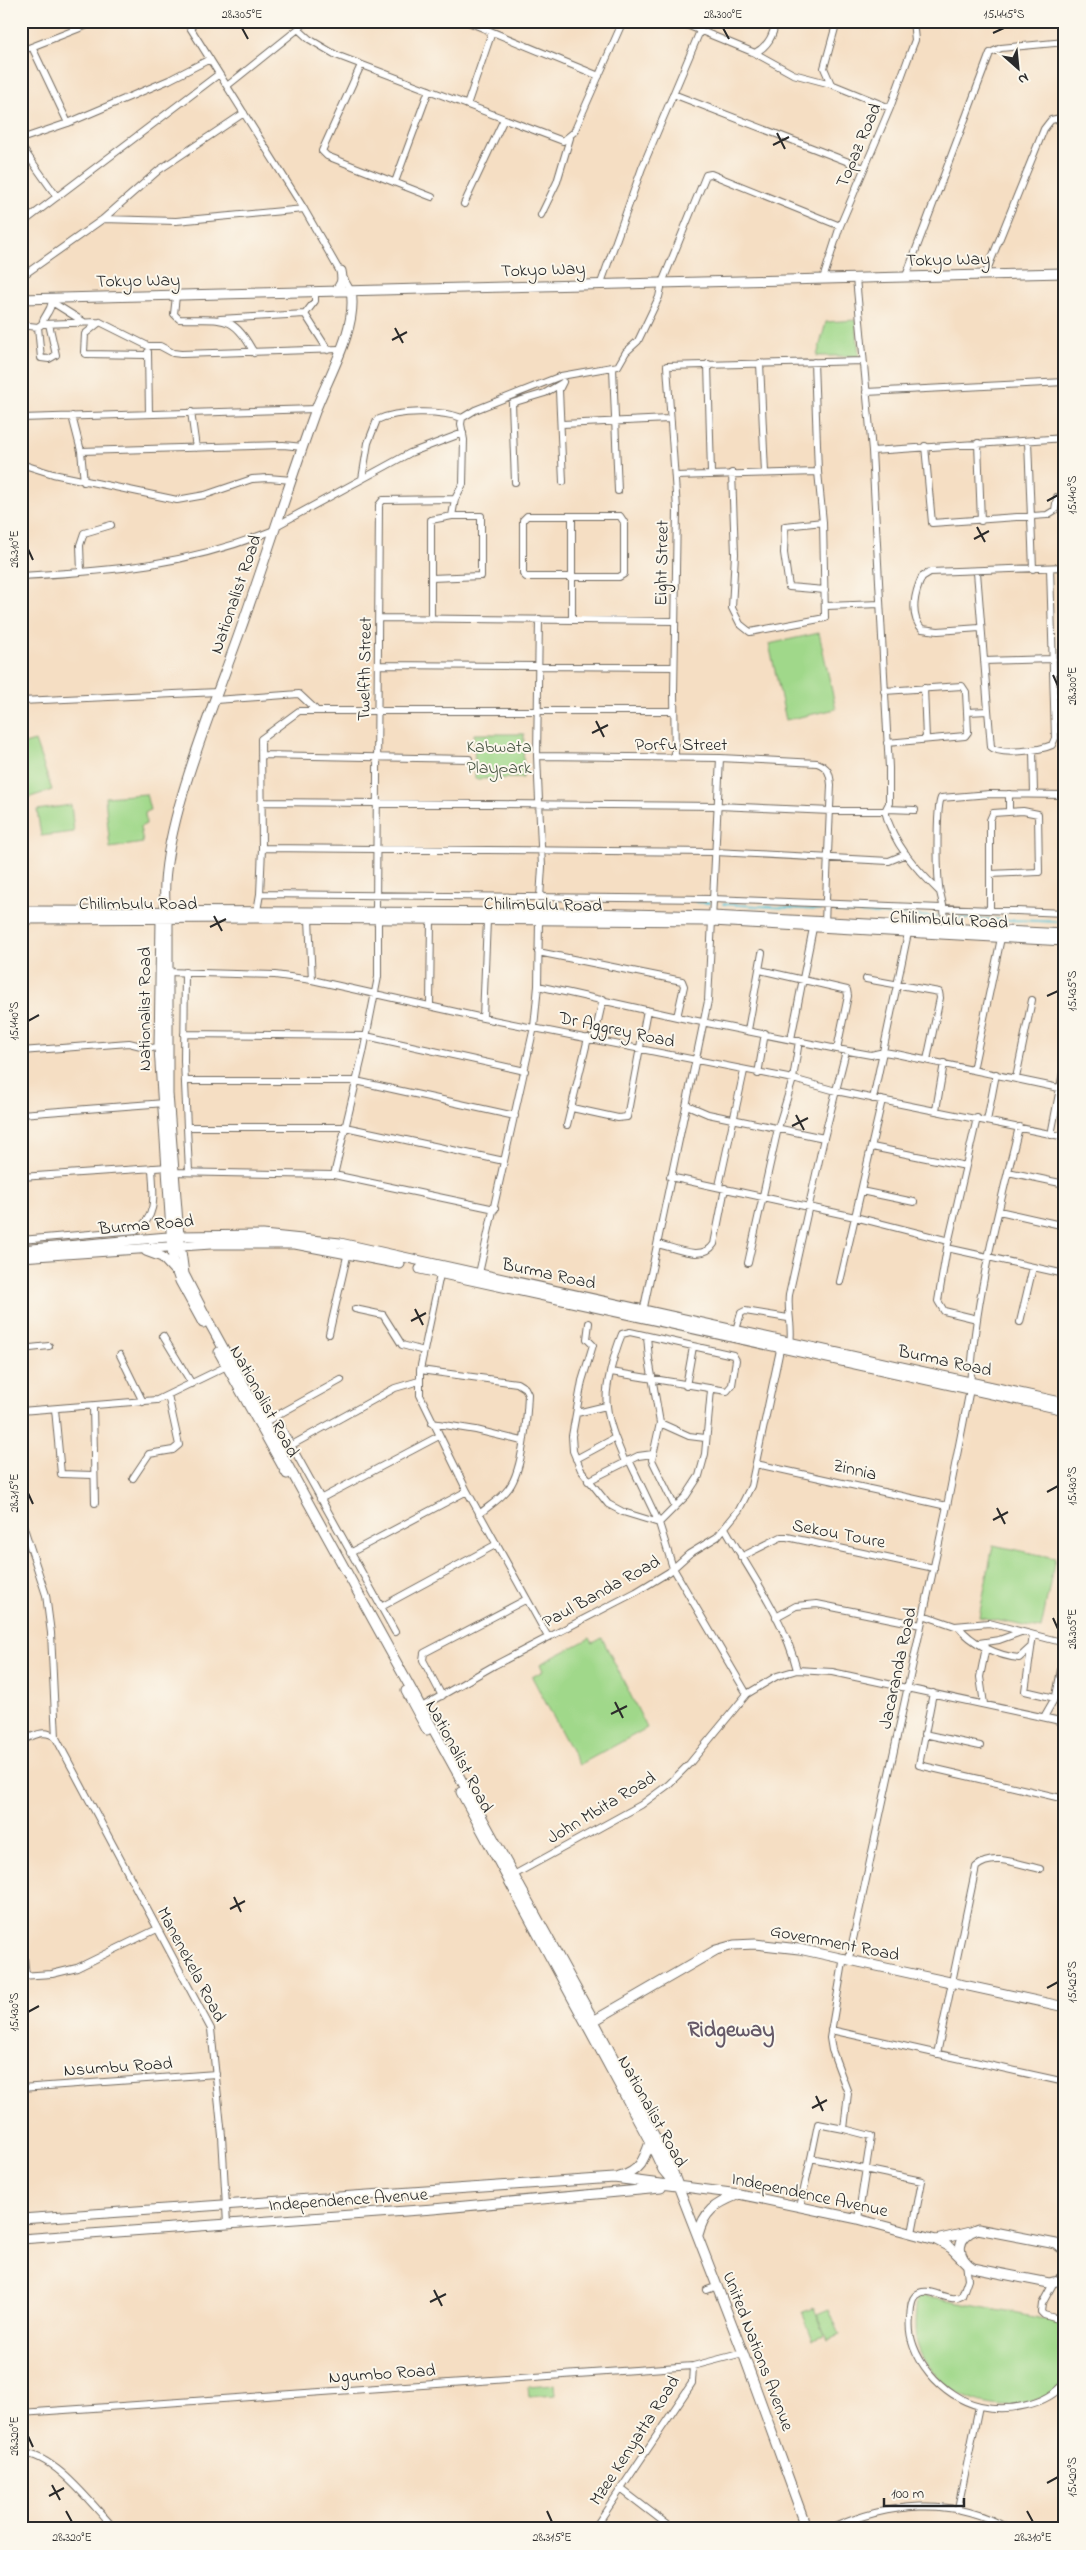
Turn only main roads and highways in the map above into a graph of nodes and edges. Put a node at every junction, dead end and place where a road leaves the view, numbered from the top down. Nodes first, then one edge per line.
1 (341, 271) road end
2 (1065, 273) edge
3 (367, 290) junction
4 (343, 291) junction
5 (21, 299) edge
6 (353, 309) junction
7 (166, 900) junction
8 (21, 911) edge
9 (377, 915) junction
10 (165, 916) junction
11 (539, 916) junction
12 (712, 918) junction
13 (21, 919) edge
14 (1065, 934) edge
15 (165, 936) junction
16 (1065, 941) edge
17 (174, 1219) junction
18 (175, 1236) junction
19 (193, 1236) junction
20 (150, 1238) junction
21 (201, 1245) junction
22 (176, 1247) junction
23 (21, 1250) edge
24 (141, 1250) junction
25 (21, 1257) edge
26 (441, 1270) junction
27 (180, 1273) junction
28 (643, 1314) junction
29 (784, 1344) junction
30 (229, 1365) junction
31 (970, 1386) junction
32 (1065, 1403) edge
33 (1065, 1410) edge
34 (419, 1708) junction
35 (1065, 2007) edge
36 (590, 2023) junction
37 (650, 2142) junction
38 (614, 2178) junction
39 (677, 2186) junction
40 (430, 2191) junction
41 (739, 2194) junction
42 (433, 2209) junction
43 (21, 2219) edge
44 (970, 2232) junction
45 (698, 2235) junction
46 (21, 2239) edge
47 (936, 2240) junction
48 (1065, 2251) edge
49 (966, 2263) junction
50 (1060, 2279) edge
51 (807, 2529) edge

1 - 4 main road
2 - 3 main road, Tokyo Way
3 - 4 main road, Tokyo Way
3 - 6 main road
4 - 5 main road, Tokyo Way
4 - 6 main road
6 - 7 main road, Nationalist Road
7 - 10 main road
7 - 10 main road
8 - 10 main road, Chilimbulu Road
9 - 10 main road, Chilimbulu Road
9 - 10 main road, Chilimbulu Road
9 - 11 main road, Chilimbulu Road
9 - 11 main road, Chilimbulu Road
10 - 13 main road, Chilimbulu Road
10 - 15 main road, Nationalist Road
10 - 15 main road
11 - 12 main road, Chilimbulu Road
12 - 14 main road, Chilimbulu Road
12 - 16 main road, Chilimbulu Road
15 - 17 main road, Nationalist Road
17 - 18 main road, Nationalist Road
17 - 19 main road
17 - 20 main road
18 - 19 main road, Burma Road
18 - 20 main road, Burma Road
18 - 22 main road, Nationalist Road
19 - 26 main road, Burma Road
20 - 23 main road, Burma Road
21 - 22 main road, Burma Road
21 - 26 main road, Burma Road
21 - 27 main road
22 - 24 main road, Burma Road
22 - 27 main road, Nationalist Road
24 - 25 main road, Burma Road
24 - 27 main road
26 - 28 main road, Burma Road
27 - 30 main road, Nationalist Road
28 - 29 main road, Burma Road
28 - 29 main road, Burma Road
29 - 31 main road, Burma Road
30 - 34 main road, Nationalist Road
30 - 34 main road, Nationalist Road
31 - 32 main road, Burma Road
31 - 33 main road, Burma Road
34 - 36 main road, Nationalist Road
35 - 36 main road, Government Road
36 - 37 main road, Nationalist Road
36 - 39 main road, Nationalist Road
37 - 38 main road
37 - 39 main road, Nationalist Road
38 - 39 main road, Independence Avenue
38 - 40 main road, Independence Avenue
39 - 41 main road, Independence Avenue
39 - 42 main road, Independence Avenue
39 - 45 main road, United Nations Avenue
40 - 42 main road
40 - 43 main road, Independence Avenue
41 - 45 main road
41 - 47 main road, Independence Avenue
42 - 46 main road, Independence Avenue
44 - 47 main road, Independence Avenue
44 - 48 main road, Independence Avenue
44 - 49 main road
45 - 51 main road, United Nations Avenue
47 - 49 main road, Independence Avenue
49 - 50 main road, Independence Avenue

